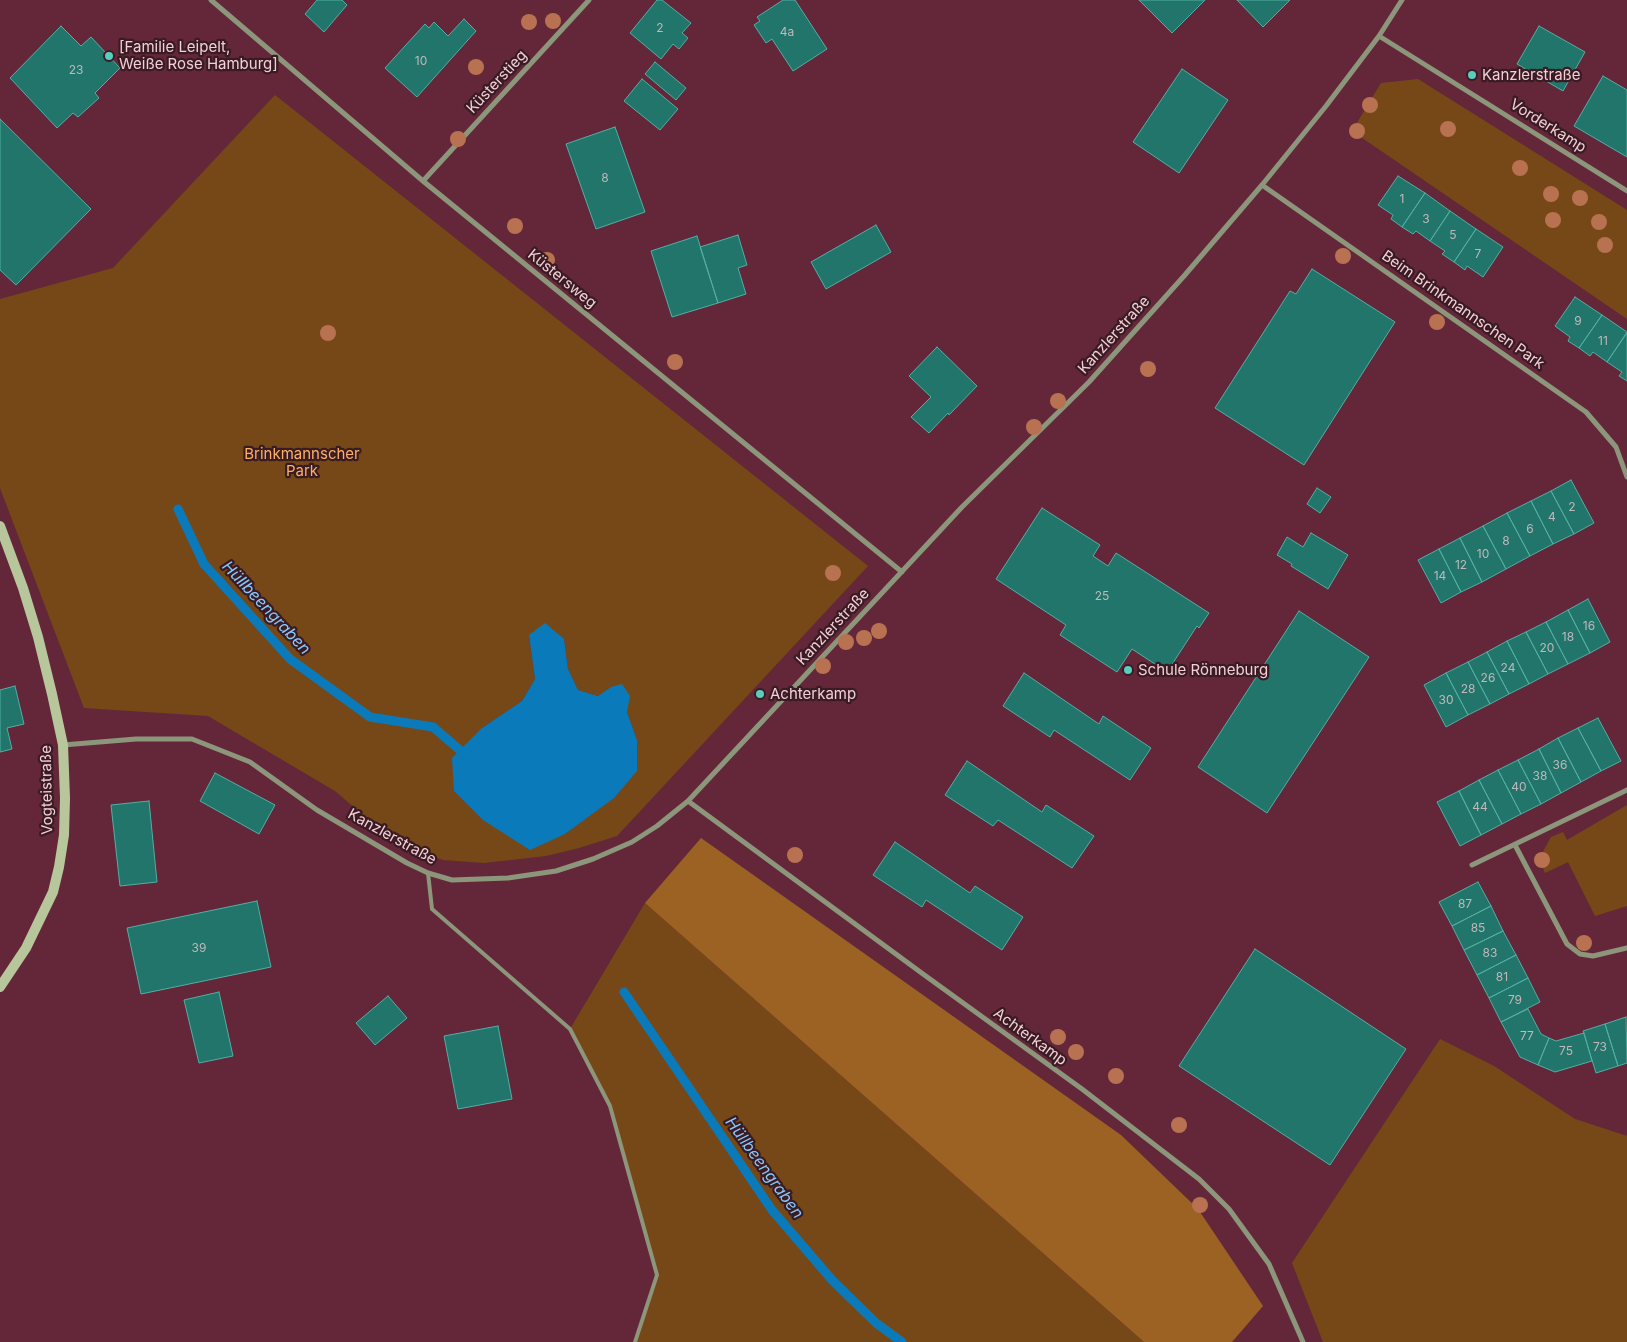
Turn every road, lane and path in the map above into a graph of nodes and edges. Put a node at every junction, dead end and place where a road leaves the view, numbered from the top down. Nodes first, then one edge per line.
1 (211, 0) edge
2 (589, 0) edge
3 (1402, 0) edge
4 (1379, 36) junction
5 (423, 181) junction
6 (1262, 184) junction
7 (1627, 191) edge
8 (1627, 477) edge
9 (0, 526) edge
10 (902, 572) junction
11 (63, 745) junction
12 (1627, 790) edge
13 (688, 801) junction
14 (1515, 844) junction
15 (1472, 865) dead end
16 (428, 873) junction
17 (1627, 948) edge
18 (0, 987) edge
19 (635, 1342) edge
20 (1303, 1342) edge

1 - 5 street, Küstersweg
2 - 5 street, Küsterstieg
3 - 4 street, Kanzlerstraße
4 - 6 street, Kanzlerstraße
4 - 7 street, Vorderkamp
5 - 10 street, Küstersweg
6 - 8 street, Beim Brinkmannschen Park
6 - 10 street, Kanzlerstraße
9 - 11 street, Vogteistraße
10 - 13 street, Kanzlerstraße
11 - 16 street, Kanzlerstraße
11 - 18 street, Vogteistraße
12 - 14 street
13 - 16 street, Kanzlerstraße
13 - 20 street, Achterkamp
14 - 15 street
14 - 17 street
16 - 19 lane

